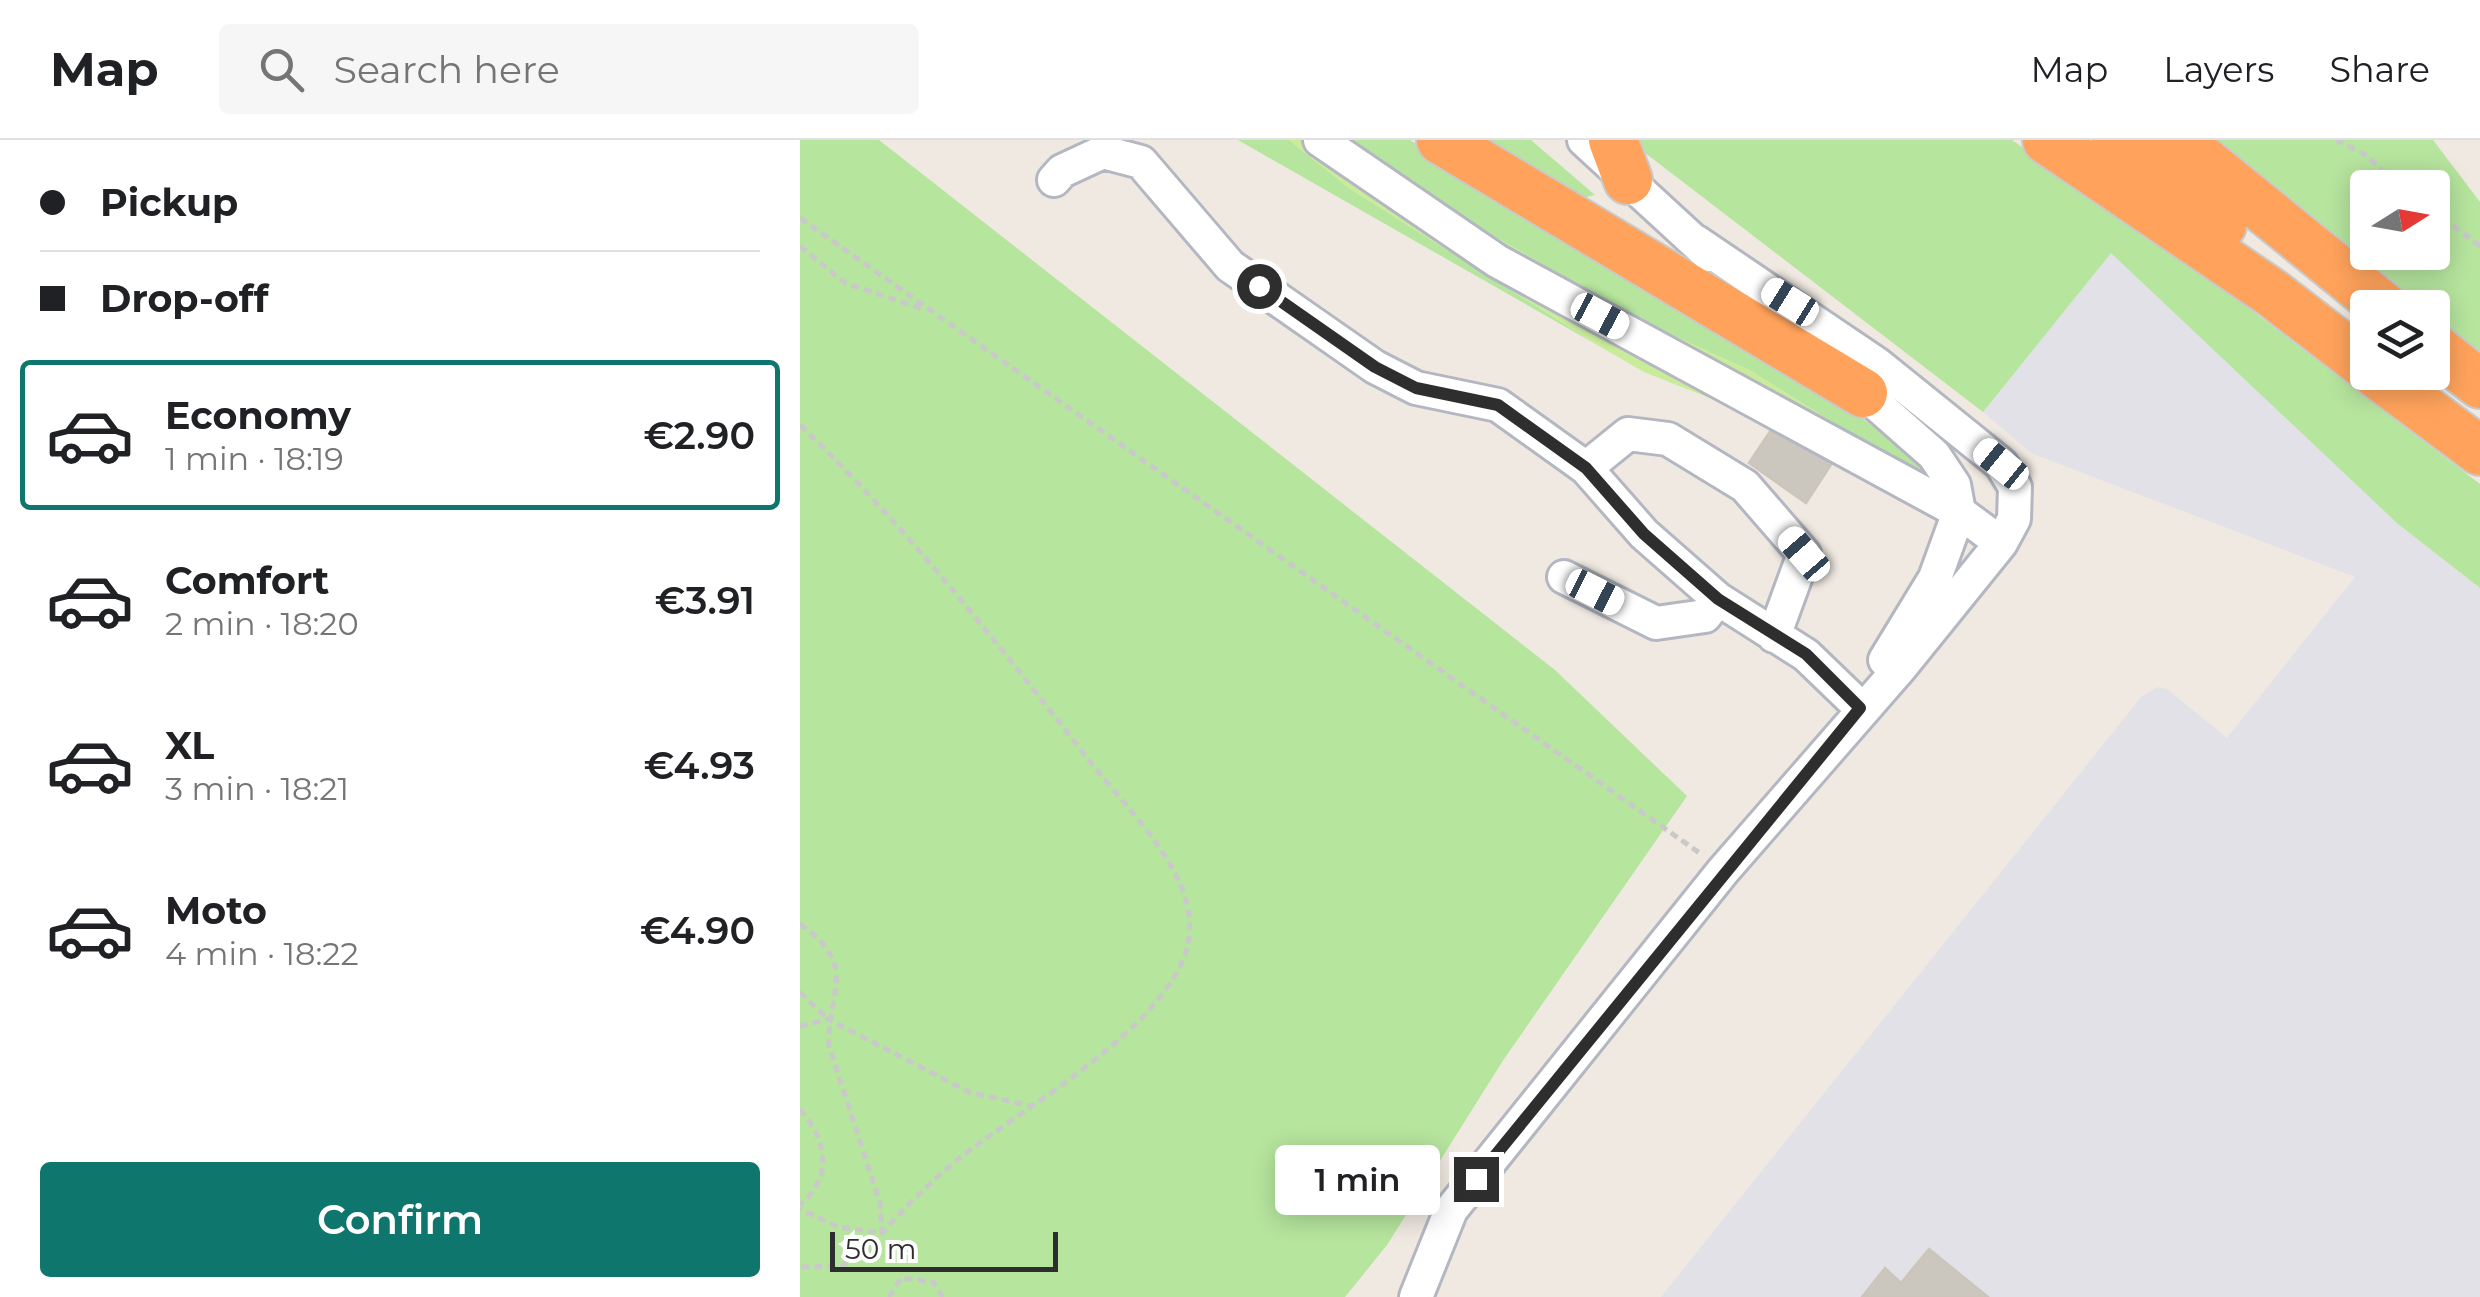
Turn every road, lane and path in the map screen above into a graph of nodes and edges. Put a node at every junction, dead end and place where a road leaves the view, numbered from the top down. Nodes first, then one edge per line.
1 (1320, 140) edge
2 (1441, 140) edge
3 (1584, 140) edge
4 (2047, 140) edge
5 (2116, 140) edge
6 (2178, 140) edge
7 (2336, 140) edge
8 (1620, 160) edge
9 (2382, 170) edge
10 (1054, 180) dead end
11 (800, 218) edge
12 (2450, 224) edge
13 (1695, 242) junction
14 (800, 246) edge
15 (2480, 246) edge
16 (2363, 290) edge
17 (926, 310) junction
18 (2350, 328) edge
19 (2350, 353) edge
20 (2450, 360) edge
21 (2480, 384) edge
22 (2398, 390) edge
23 (2428, 390) edge
24 (1863, 393) junction
25 (800, 425) edge
26 (2480, 432) edge
27 (2480, 451) edge
28 (1586, 468) junction
29 (2015, 487) junction
30 (1959, 512) junction
31 (2002, 543) junction
32 (1564, 577) dead end
33 (1718, 599) junction
34 (1774, 636) junction
35 (1860, 708) junction
36 (1724, 871) junction
37 (800, 924) edge
38 (800, 992) edge
39 (828, 1019) junction
40 (800, 1026) edge
41 (1031, 1106) junction
42 (800, 1109) edge
43 (800, 1207) edge
44 (882, 1233) junction
45 (800, 1267) edge
46 (889, 1297) edge
47 (943, 1297) edge
48 (1416, 1297) edge

1 - 30 street
2 - 24 highway
3 - 8 street
4 - 19 highway
5 - 18 highway
6 - 16 highway
7 - 9 path
8 - 13 street
10 - 28 street
11 - 17 path
12 - 15 path
13 - 24 street
13 - 29 street
14 - 17 path
17 - 36 path
20 - 21 highway
22 - 27 highway
23 - 26 highway
24 - 30 street
25 - 41 path
28 - 33 street
28 - 34 street
29 - 30 street
29 - 31 street
30 - 31 street
30 - 35 street
31 - 35 street
32 - 33 street
33 - 34 street
34 - 35 street
35 - 36 street
36 - 48 street
37 - 39 path
38 - 39 path
39 - 40 path
39 - 41 path
39 - 44 path
41 - 44 path
42 - 43 path
43 - 44 path
44 - 45 path
46 - 47 path

